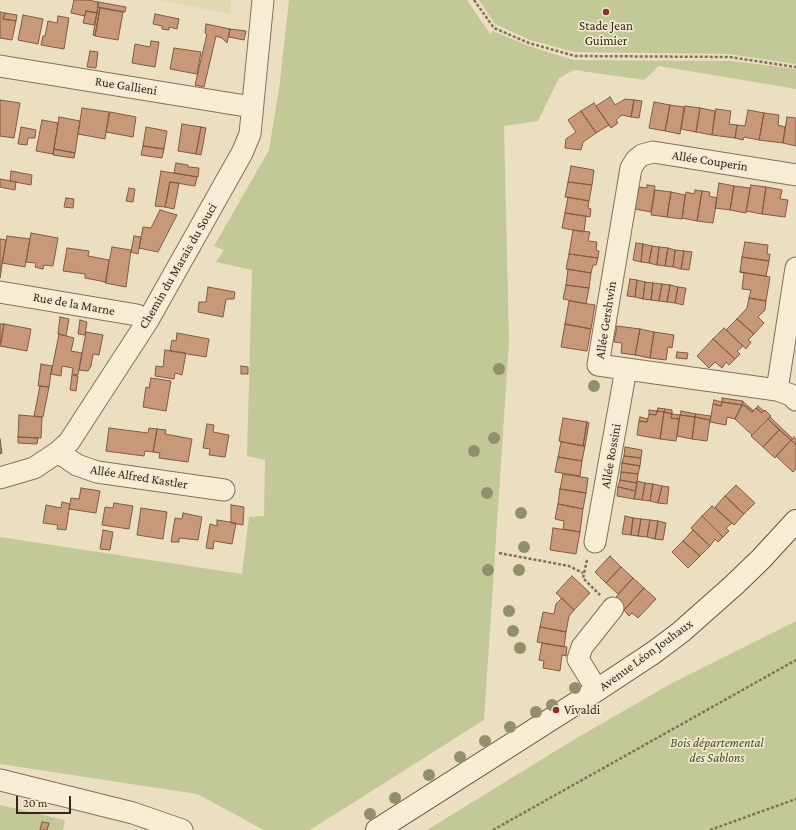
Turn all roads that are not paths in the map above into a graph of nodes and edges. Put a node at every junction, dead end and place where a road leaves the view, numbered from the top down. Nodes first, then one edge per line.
1 (264, 0) edge
2 (0, 66) edge
3 (252, 107) junction
4 (631, 168) joint
5 (796, 175) edge
6 (796, 268) edge
7 (0, 292) edge
8 (147, 322) junction
9 (626, 369) junction
10 (777, 390) junction
11 (796, 400) edge
12 (58, 452) junction
13 (0, 478) edge
14 (224, 490) dead end
15 (796, 521) edge
16 (595, 542) road end
17 (613, 608) road end
18 (597, 690) junction
19 (0, 780) edge
20 (182, 830) edge
21 (377, 830) edge

1 - 3 street, Chemin du Marais du Souci
2 - 3 street, Rue Gallieni
3 - 8 street, Chemin du Marais du Souci
4 - 5 street, Allée Couperin
4 - 9 street, Allée Gershwin
6 - 10 street
7 - 8 street, Rue de la Marne
8 - 12 street, Chemin du Marais du Souci
9 - 10 street, Allée Gershwin
9 - 16 street, Allée Rossini
10 - 11 street, Allée Gershwin
12 - 13 street, Chemin du Marais du Souci
12 - 14 street, Allée Alfred Kastler
15 - 18 street, Avenue Léon Jouhaux
17 - 18 street
18 - 21 street, Avenue Léon Jouhaux
19 - 20 street

